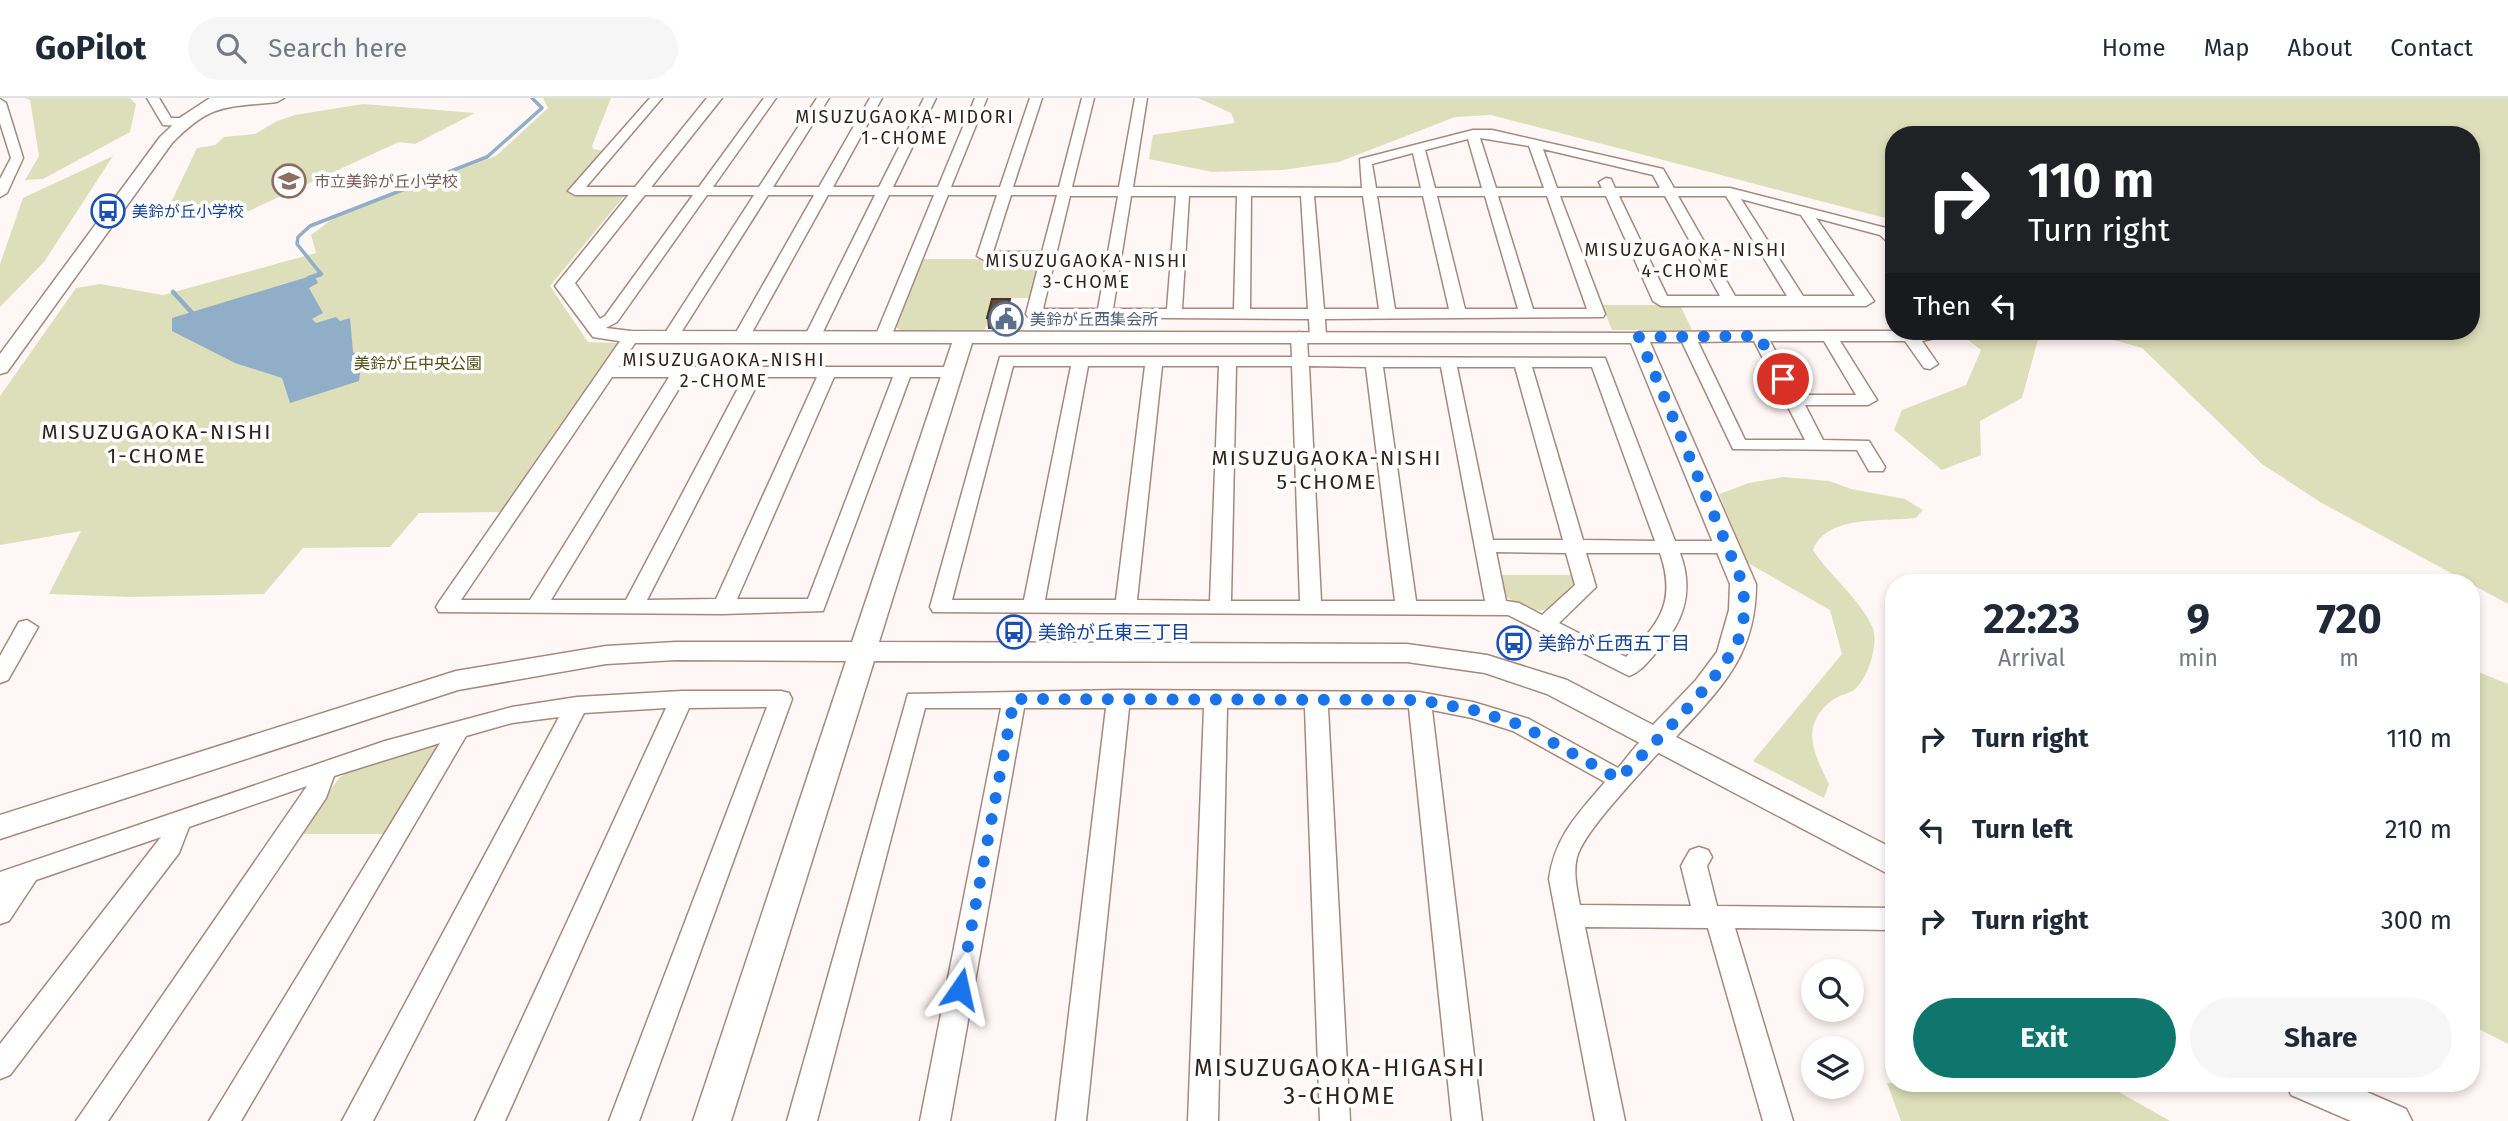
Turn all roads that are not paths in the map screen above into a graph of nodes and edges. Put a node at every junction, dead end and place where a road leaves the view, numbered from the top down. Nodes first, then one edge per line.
1 (153, 98) edge
2 (277, 98) edge
3 (656, 98) edge
4 (715, 98) edge
5 (770, 98) edge
6 (823, 98) edge
7 (876, 98) edge
8 (930, 98) edge
9 (981, 98) edge
10 (1036, 98) edge
11 (1088, 98) edge
12 (1140, 98) edge
13 (214, 102) edge
14 (0, 103) edge
15 (184, 121) junction
16 (1473, 134) junction
17 (1534, 143) junction
18 (1418, 147) junction
19 (1595, 158) junction
20 (639, 191) junction
21 (704, 191) junction
22 (765, 191) junction
23 (824, 191) junction
24 (884, 191) junction
25 (942, 191) junction
26 (1004, 191) junction
27 (1064, 191) junction
28 (1124, 191) junction
29 (1183, 191) junction
30 (1244, 191) junction
31 (1307, 191) junction
32 (1370, 191) junction
33 (1430, 191) junction
34 (1490, 191) junction
35 (1550, 191) junction
36 (1610, 191) junction
37 (1670, 191) junction
38 (0, 192) edge
39 (1730, 192) junction
40 (1808, 212) junction
41 (1885, 232) edge
42 (1047, 256) junction
43 (1730, 301) junction
44 (1798, 301) junction
45 (1105, 313) junction
46 (1174, 313) junction
47 (1242, 314) junction
48 (1316, 314) junction
49 (1388, 314) junction
50 (1458, 314) junction
51 (1527, 314) junction
52 (594, 328) junction
53 (671, 336) junction
54 (742, 336) junction
55 (813, 336) junction
56 (1687, 336) junction
57 (1759, 336) junction
58 (1829, 336) junction
59 (1885, 336) edge
60 (631, 337) junction
61 (883, 337) junction
62 (964, 337) junction
63 (1308, 337) junction
64 (1639, 337) junction
65 (1913, 340) edge
66 (1154, 361) junction
67 (1228, 361) junction
68 (1300, 361) junction
69 (1080, 362) junction
70 (1374, 362) junction
71 (1448, 362) junction
72 (1522, 362) junction
73 (1930, 364) dead end
74 (0, 368) edge
75 (607, 372) junction
76 (681, 372) junction
77 (755, 372) junction
78 (828, 372) junction
79 (903, 372) junction
80 (952, 372) junction
81 (1795, 400) junction
82 (1817, 445) junction
83 (1876, 467) dead end
84 (1486, 546) junction
85 (1574, 547) junction
86 (1667, 547) junction
87 (1727, 547) junction
88 (537, 606) junction
89 (633, 606) junction
90 (723, 607) junction
91 (1033, 607) junction
92 (1126, 607) junction
93 (1220, 607) junction
94 (1406, 607) junction
95 (1311, 608) junction
96 (1497, 608) junction
97 (1544, 625) junction
98 (27, 627) dead end
99 (864, 651) junction
100 (0, 674) edge
101 (1119, 698) junction
102 (682, 699) junction
103 (1014, 699) junction
104 (1216, 699) junction
105 (1316, 700) junction
106 (1419, 700) junction
107 (578, 705) junction
108 (456, 730) junction
109 (1657, 739) junction
110 (323, 773) junction
111 (1619, 779) junction
112 (179, 821) junction
113 (0, 827) edge
114 (1699, 857) dead end
115 (1885, 859) edge
116 (26, 873) junction
117 (0, 882) edge
118 (0, 913) edge
119 (1570, 916) junction
120 (1712, 917) junction
121 (1885, 919) edge
122 (0, 1066) edge
123 (2325, 1092) edge
124 (91, 1121) edge
125 (224, 1121) edge
126 (357, 1121) edge
127 (490, 1121) edge
128 (624, 1121) edge
129 (712, 1121) edge
130 (802, 1121) edge
131 (935, 1121) edge
132 (1071, 1121) edge
133 (1203, 1121) edge
134 (1335, 1121) edge
135 (1466, 1121) edge
136 (1610, 1121) edge
137 (1778, 1121) edge
138 (2393, 1121) edge

1 - 15 street
2 - 13 street
3 - 20 street
4 - 20 street
5 - 21 street
6 - 22 street
7 - 23 street
8 - 24 street
9 - 25 street
10 - 26 street
11 - 27 street
12 - 28 street
13 - 15 street
14 - 38 street
15 - 74 street
16 - 17 street
16 - 18 street
16 - 34 street
17 - 19 street
17 - 35 street
18 - 32 street
18 - 33 street
19 - 36 street
19 - 37 street
20 - 21 street
20 - 52 street
21 - 22 street
21 - 52 street
22 - 23 street
22 - 53 street
23 - 24 street
23 - 54 street
24 - 25 street
24 - 55 street
25 - 26 street
25 - 61 street
26 - 27 street
26 - 42 street
27 - 28 street
27 - 42 street
28 - 29 street
28 - 45 street
29 - 30 street
29 - 46 street
30 - 31 street
30 - 47 street
31 - 32 street
31 - 48 street
32 - 33 street
32 - 49 street
33 - 34 street
33 - 50 street
34 - 35 street
34 - 51 street
35 - 36 street
35 - 51 street
36 - 37 street
36 - 43 street
37 - 39 street
37 - 43 street
39 - 40 street
39 - 44 street
40 - 41 street
40 - 44 street
42 - 45 street
43 - 44 street
45 - 46 street
46 - 47 street
47 - 48 street
48 - 49 street
48 - 63 street
49 - 50 street
50 - 51 street
52 - 60 street
53 - 54 street
53 - 60 street
54 - 55 street
55 - 61 street
56 - 57 street
56 - 64 street
56 - 82 street
57 - 58 street
57 - 81 street
58 - 59 street
58 - 81 street
60 - 75 street
61 - 62 street
62 - 63 street
62 - 80 street
63 - 64 street
63 - 68 street
64 - 87 street
65 - 73 street
66 - 67 street
66 - 69 street
66 - 92 street
67 - 68 street
67 - 93 street
68 - 70 street
68 - 95 street
69 - 91 street
69 - 91 street
70 - 71 street
70 - 94 street
71 - 72 street
71 - 84 street
72 - 85 street
72 - 86 street
75 - 76 street
75 - 88 street
76 - 77 street
76 - 88 street
77 - 78 street
77 - 89 street
78 - 79 street
78 - 90 street
79 - 80 street
79 - 90 street
80 - 99 street
81 - 82 street
82 - 83 street
84 - 85 street
84 - 96 street
85 - 86 street
85 - 97 street
86 - 87 street
86 - 97 street
87 - 109 street
88 - 89 street
89 - 90 street
91 - 92 street
92 - 93 street
93 - 95 street
94 - 95 street
94 - 96 street
96 - 97 street
98 - 100 street
99 - 109 street
99 - 113 street
99 - 129 street
101 - 103 street
101 - 104 street
101 - 132 street
102 - 107 street
102 - 127 street
102 - 128 street
103 - 130 street
103 - 131 street
104 - 105 street
104 - 133 street
105 - 106 street
105 - 134 street
106 - 111 street
106 - 135 street
107 - 108 street
107 - 126 street
108 - 110 street
108 - 125 street
109 - 111 street
109 - 115 street
110 - 112 street
110 - 124 street
111 - 119 street
112 - 116 street
112 - 122 street
114 - 120 street
116 - 117 street
116 - 118 street
119 - 120 street
119 - 136 street
120 - 121 street
120 - 137 street
123 - 138 street

